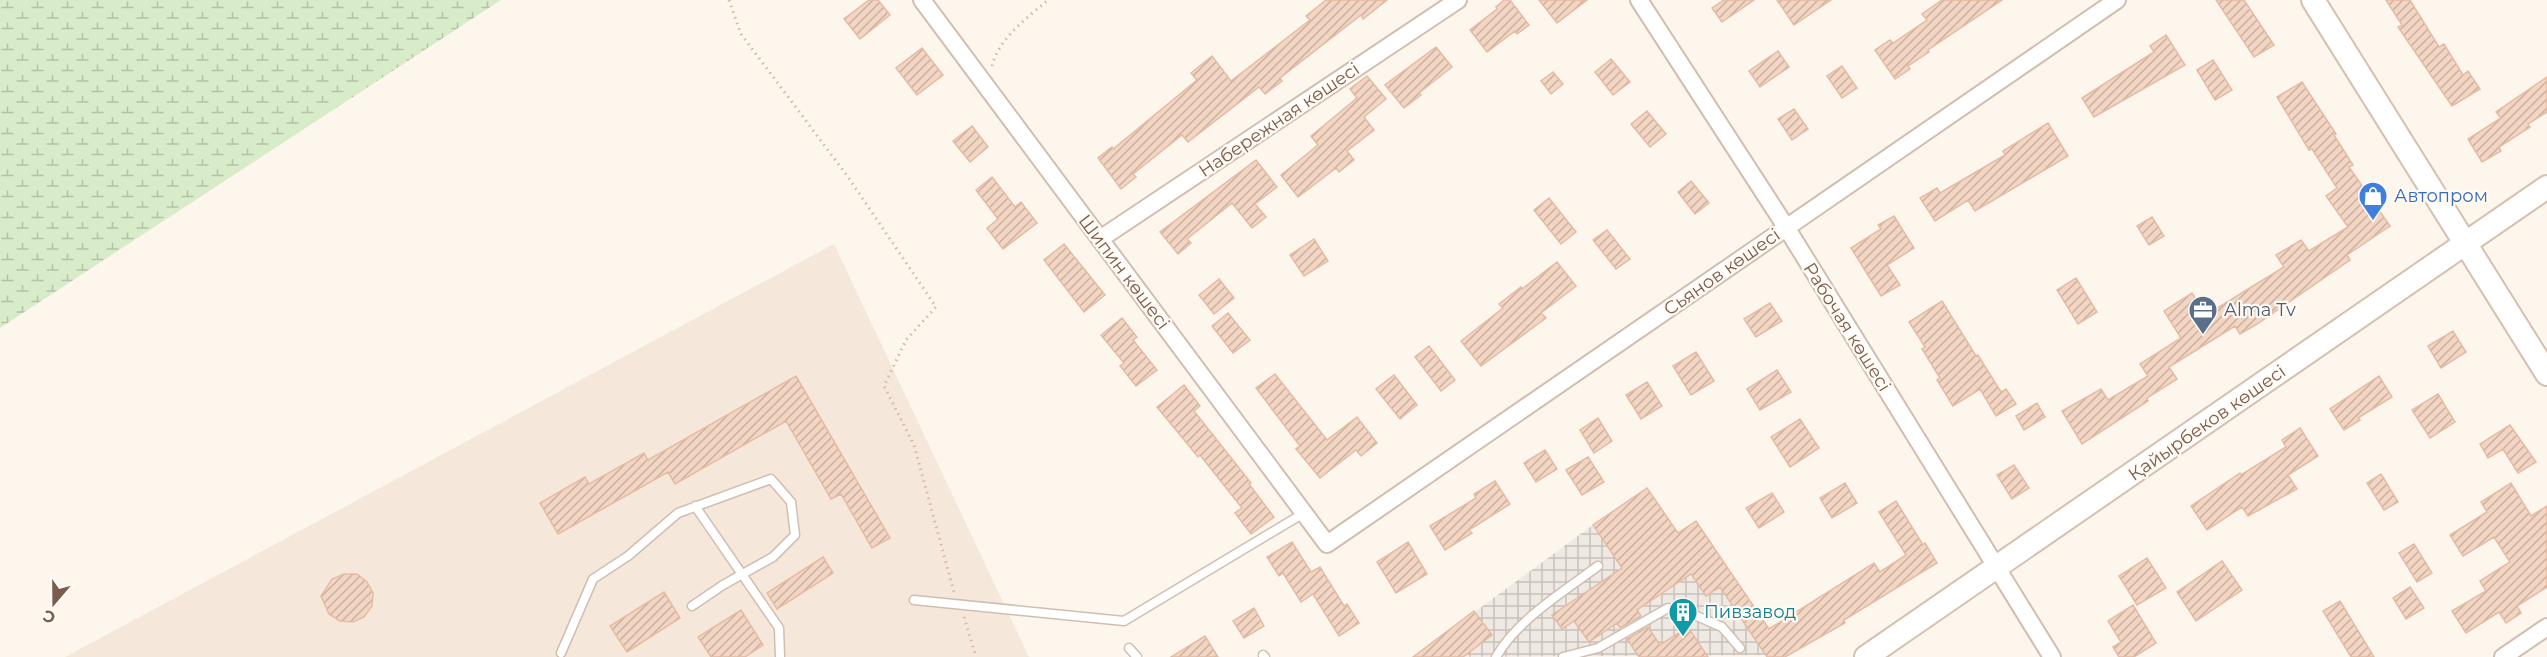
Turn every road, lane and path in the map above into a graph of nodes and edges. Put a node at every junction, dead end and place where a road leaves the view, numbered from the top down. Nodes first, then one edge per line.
1 (729, 0) edge
2 (922, 0) edge
3 (1048, 0) edge
4 (1458, 0) edge
5 (1639, 0) edge
6 (2117, 0) edge
7 (2313, 0) edge
8 (987, 88) junction
9 (2547, 187) edge
10 (1786, 228) junction
11 (1100, 239) junction
12 (2465, 245) junction
13 (2547, 374) edge
14 (695, 507) junction
15 (1304, 513) junction
16 (1327, 544) joint
17 (1598, 566) dead end
18 (1996, 568) junction
19 (742, 575) junction
20 (914, 600) dead end
21 (959, 605) junction
22 (692, 606) dead end
23 (2547, 627) edge
24 (1129, 648) dead end
25 (1740, 648) dead end
26 (561, 653) dead end
27 (780, 657) edge
28 (976, 657) edge
29 (1137, 657) edge
30 (1496, 657) edge
31 (1563, 657) edge
32 (1866, 657) edge
33 (2052, 657) edge
34 (2503, 657) edge

1 - 21 path
2 - 8 street, Шипин көшесі
3 - 8 path
4 - 11 street, Набережная көшесі
5 - 10 street, Рабочая көшесі
6 - 10 street, Сьянов көшесі
7 - 12 main road
8 - 11 street, Шипин көшесі
9 - 12 main road, Қайырбеков көшесі
10 - 16 street, Сьянов көшесі
10 - 18 street, Рабочая көшесі
11 - 15 street, Шипин көшесі
12 - 13 main road
12 - 18 main road, Қайырбеков көшесі
14 - 19 lane
14 - 19 lane
14 - 26 lane
15 - 16 street, Шипин көшесі
15 - 21 lane
17 - 30 lane
18 - 32 main road, Қайырбеков көшесі
18 - 33 street, Рабочая көшесі
19 - 22 lane
19 - 27 lane
20 - 21 lane
21 - 28 path
23 - 34 street
24 - 29 lane
25 - 31 lane

